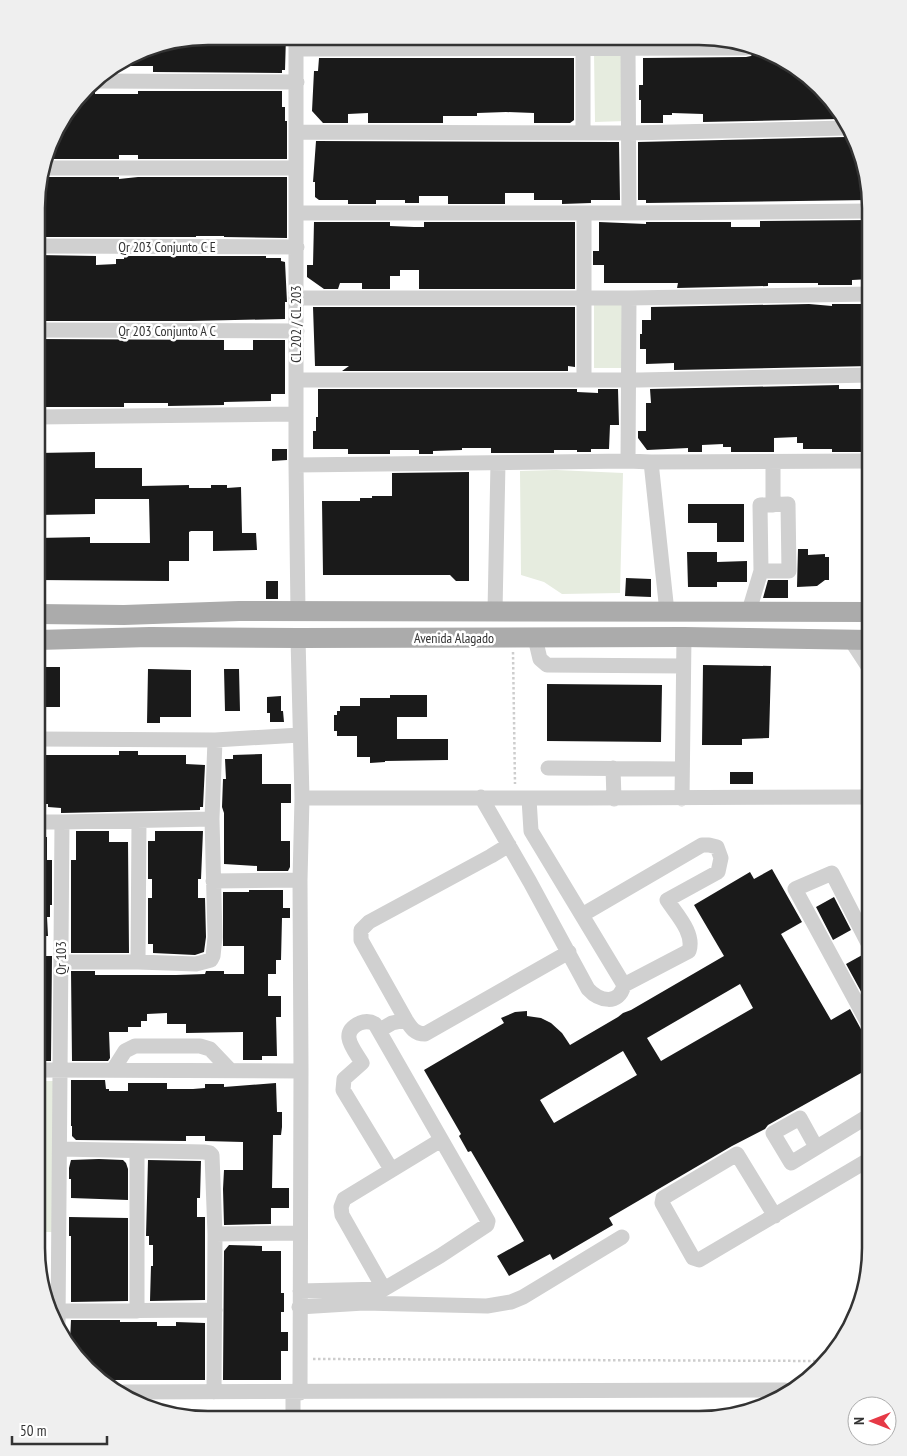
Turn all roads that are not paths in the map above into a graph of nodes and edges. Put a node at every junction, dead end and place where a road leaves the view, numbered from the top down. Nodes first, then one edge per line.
1 (296, 45) edge
2 (583, 45) edge
3 (598, 45) edge
4 (729, 48) edge
5 (628, 49) junction
6 (107, 81) edge
7 (297, 82) junction
8 (841, 128) edge
9 (296, 132) junction
10 (583, 132) junction
11 (629, 133) junction
12 (51, 168) edge
13 (296, 168) junction
14 (862, 211) edge
15 (296, 214) junction
16 (584, 214) junction
17 (629, 214) junction
18 (45, 246) edge
19 (297, 247) junction
20 (862, 294) edge
21 (296, 298) junction
22 (584, 298) junction
23 (629, 298) junction
24 (45, 330) edge
25 (297, 332) junction
26 (862, 375) edge
27 (296, 380) junction
28 (584, 380) junction
29 (629, 380) junction
30 (296, 414) junction
31 (45, 417) edge
32 (628, 461) junction
33 (862, 461) edge
34 (498, 462) junction
35 (651, 462) junction
36 (773, 462) junction
37 (296, 465) junction
38 (773, 505) junction
39 (761, 571) junction
40 (239, 611) junction
41 (298, 611) junction
42 (495, 611) junction
43 (749, 611) junction
44 (667, 612) junction
45 (862, 612) edge
46 (45, 614) edge
47 (124, 615) junction
48 (862, 616) edge
49 (150, 637) junction
50 (684, 637) junction
51 (45, 638) edge
52 (298, 638) junction
53 (535, 638) junction
54 (737, 638) junction
55 (846, 639) junction
56 (45, 640) edge
57 (862, 640) edge
58 (862, 659) edge
59 (683, 666) junction
60 (300, 734) junction
61 (45, 739) edge
62 (215, 740) junction
63 (548, 768) dead end
64 (613, 768) junction
65 (682, 769) junction
66 (481, 797) junction
67 (862, 797) edge
68 (302, 798) junction
69 (522, 799) junction
70 (614, 799) junction
71 (682, 799) junction
72 (212, 819) junction
73 (139, 821) junction
74 (45, 822) edge
75 (62, 822) junction
76 (509, 845) junction
77 (553, 867) junction
78 (300, 880) junction
79 (213, 881) junction
80 (530, 882) junction
81 (582, 915) junction
82 (862, 931) edge
83 (569, 952) junction
84 (61, 962) junction
85 (138, 962) junction
86 (624, 986) junction
87 (862, 1013) edge
88 (406, 1020) junction
89 (380, 1030) junction
90 (61, 1069) junction
91 (45, 1070) edge
92 (113, 1070) junction
93 (230, 1070) junction
94 (301, 1071) junction
95 (862, 1120) edge
96 (441, 1140) junction
97 (816, 1147) dead end
98 (60, 1149) junction
99 (137, 1150) junction
100 (862, 1164) edge
101 (391, 1169) junction
102 (775, 1216) junction
103 (300, 1233) junction
104 (215, 1234) junction
105 (622, 1237) dead end
106 (384, 1289) junction
107 (300, 1291) junction
108 (299, 1307) junction
109 (214, 1310) junction
110 (137, 1311) junction
111 (58, 1312) edge
112 (61, 1318) edge
113 (778, 1390) edge
114 (133, 1392) edge
115 (214, 1392) junction
116 (296, 1393) junction
117 (294, 1411) edge

1 - 7 street, CL 202 / CL 203
2 - 10 street
3 - 5 street
4 - 5 street
5 - 11 street
6 - 7 street
7 - 9 street, CL 202 / CL 203
8 - 11 street
9 - 10 street
9 - 13 street, CL 202 / CL 203
10 - 11 street
11 - 17 street
12 - 13 street
13 - 15 street, CL 202 / CL 203
14 - 17 street
15 - 16 street
15 - 19 street, CL 202 / CL 203
16 - 17 street
16 - 22 street
18 - 19 street, Qr 203 Conjunto C E
19 - 21 street, CL 202 / CL 203
20 - 23 street
21 - 22 street
21 - 25 street, CL 202 / CL 203
22 - 23 street
22 - 28 street
23 - 29 street
24 - 25 street, Qr 203 Conjunto A C
25 - 27 street, CL 202 / CL 203
26 - 29 street
27 - 28 street
27 - 30 street, CL 202 / CL 203
28 - 29 street
29 - 32 street
30 - 31 street
30 - 37 street, CL 202 / CL 203
32 - 34 street
32 - 35 street
33 - 36 street
34 - 37 street
34 - 42 street
35 - 36 street
35 - 44 street
36 - 38 street
37 - 41 street, CL 202 / CL 203
38 - 39 street
38 - 39 street
39 - 43 street
40 - 41 main road, Avenida Alagado
40 - 47 main road, Avenida Alagado
40 - 49 main road
41 - 42 main road, Avenida Alagado
42 - 44 main road, Avenida Alagado
43 - 44 main road, Avenida Alagado
43 - 45 main road, Avenida Alagado
43 - 54 main road
46 - 47 main road, Avenida Alagado
47 - 51 main road
48 - 55 main road
49 - 52 main road, Avenida Alagado
49 - 56 main road, Avenida Alagado
50 - 53 main road, Avenida Alagado
50 - 54 main road, Avenida Alagado
50 - 59 street
52 - 53 main road, Avenida Alagado
52 - 60 street
53 - 59 street
54 - 55 main road, Avenida Alagado
55 - 57 main road, Avenida Alagado
55 - 58 street
59 - 65 street
60 - 62 street
60 - 68 street
61 - 62 street
62 - 72 street
63 - 64 street
64 - 65 street
64 - 70 street
65 - 71 street
66 - 68 street
66 - 69 street
66 - 76 street
67 - 71 street
68 - 78 street
69 - 70 street
69 - 77 street
70 - 71 street
72 - 73 street
72 - 79 street
73 - 75 street
73 - 85 street
74 - 75 street
75 - 84 street, Qr 103
76 - 80 street
76 - 88 street
77 - 80 street
77 - 81 street
78 - 79 street
78 - 94 street
79 - 85 street
80 - 83 street
81 - 86 street
81 - 86 street
82 - 87 street
83 - 86 street
83 - 88 street
84 - 85 street
84 - 90 street, Qr 103
88 - 89 street
89 - 96 street
89 - 101 street
90 - 91 street
90 - 92 street
90 - 98 street, Qr 103
92 - 93 street
92 - 93 street
93 - 94 street
94 - 103 street
95 - 97 street
96 - 101 street
96 - 106 street
98 - 99 street
98 - 111 street, Qr 103
99 - 104 street
99 - 110 street
100 - 102 street
101 - 106 street
102 - 102 street
103 - 104 street
103 - 107 street
104 - 109 street
105 - 108 street
106 - 107 street
107 - 108 street
108 - 116 street
109 - 110 street
109 - 115 street
110 - 112 street
113 - 116 street
114 - 115 street
115 - 116 street
116 - 117 street

